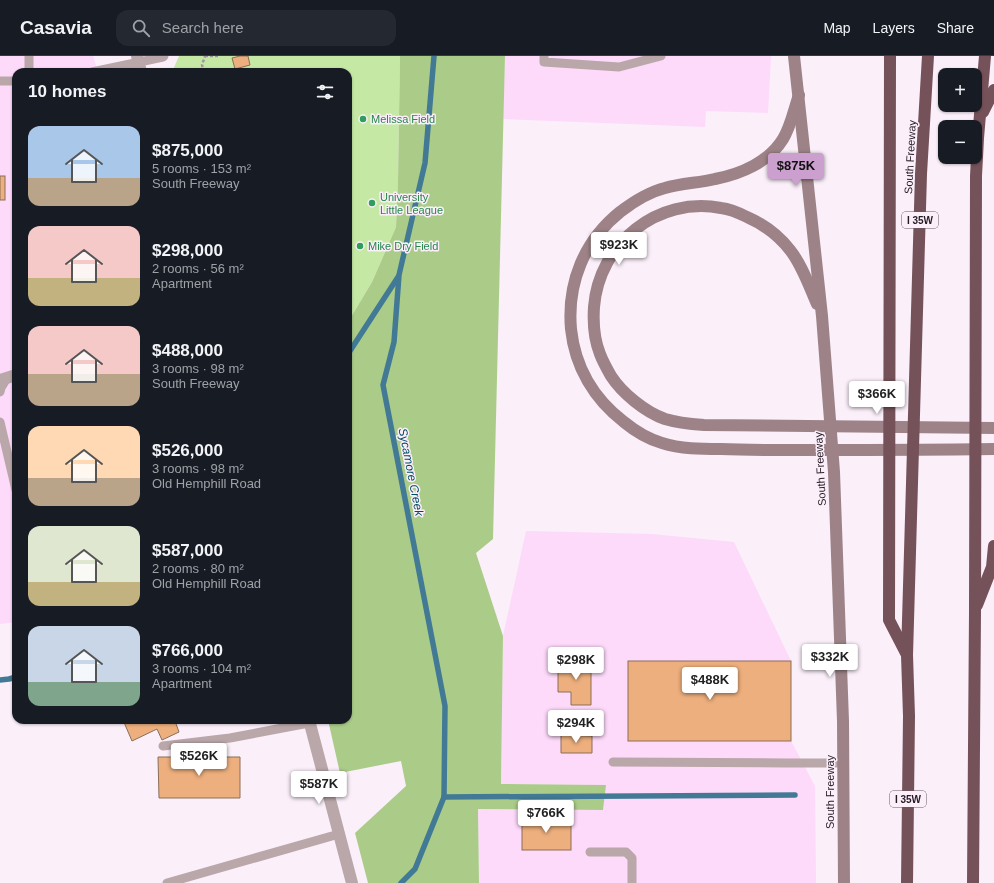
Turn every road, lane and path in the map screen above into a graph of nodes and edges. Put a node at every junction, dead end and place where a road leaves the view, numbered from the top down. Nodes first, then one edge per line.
1 (29, 56) edge
2 (164, 56) edge
3 (205, 56) edge
4 (220, 56) edge
5 (544, 56) edge
6 (662, 56) edge
7 (794, 56) edge
8 (890, 56) edge
9 (928, 56) edge
10 (985, 56) edge
11 (139, 63) edge
12 (29, 68) edge
13 (113, 68) edge
14 (203, 68) edge
15 (12, 80) edge
16 (0, 81) edge
17 (994, 90) edge
18 (799, 95) junction
19 (980, 116) junction
20 (822, 316) junction
21 (8, 378) edge
22 (0, 392) edge
23 (0, 422) edge
24 (994, 428) edge
25 (994, 449) edge
26 (12, 473) edge
27 (994, 546) edge
28 (975, 612) junction
29 (907, 655) junction
30 (295, 724) edge
31 (310, 724) edge
32 (163, 746) dead end
33 (613, 762) dead end
34 (843, 763) junction
35 (339, 834) junction
36 (590, 852) dead end
37 (167, 883) edge
38 (352, 883) edge
39 (632, 883) edge
40 (844, 883) edge
41 (907, 883) edge
42 (973, 883) edge

1 - 12 lane
2 - 11 lane
3 - 4 path
3 - 14 path
5 - 6 lane
7 - 18 main road, South Freeway
8 - 29 highway
9 - 29 highway, South Freeway / I 35W
10 - 19 highway
11 - 13 lane
15 - 16 lane
17 - 19 highway
18 - 20 main road, South Freeway
18 - 25 main road
19 - 28 highway
20 - 24 main road
20 - 34 main road, South Freeway
21 - 22 lane
23 - 26 lane
27 - 28 highway
28 - 42 highway
29 - 41 highway, South Freeway / I 35W
30 - 32 lane
31 - 35 street
33 - 34 lane
34 - 40 main road, South Freeway
35 - 37 lane
35 - 38 street
36 - 39 lane

